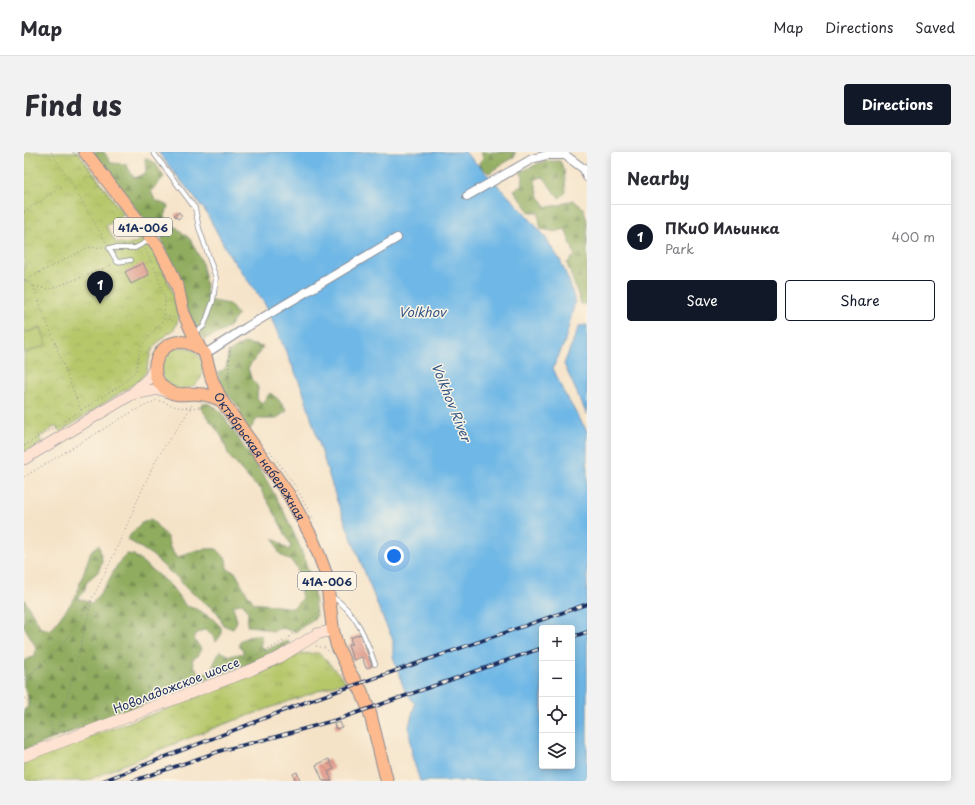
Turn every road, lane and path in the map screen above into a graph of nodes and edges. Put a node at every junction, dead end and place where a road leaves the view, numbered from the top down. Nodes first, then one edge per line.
1 (51, 152) edge
2 (73, 152) edge
3 (153, 152) edge
4 (81, 158) edge
5 (587, 177) edge
6 (70, 181) junction
7 (467, 196) dead end
8 (24, 212) edge
9 (397, 238) dead end
10 (148, 242) junction
11 (109, 248) junction
12 (131, 260) dead end
13 (117, 262) junction
14 (24, 280) edge
15 (33, 286) junction
16 (164, 315) junction
17 (181, 318) junction
18 (164, 319) junction
19 (194, 335) junction
20 (231, 338) junction
21 (177, 342) junction
22 (202, 352) junction
23 (155, 367) junction
24 (208, 368) junction
25 (193, 393) junction
26 (132, 394) junction
27 (177, 394) junction
28 (224, 403) junction
29 (190, 408) junction
30 (81, 410) junction
31 (85, 422) junction
32 (24, 446) edge
33 (24, 459) edge
34 (24, 477) edge
35 (329, 595) junction
36 (92, 598) junction
37 (323, 608) dead end
38 (333, 630) junction
39 (302, 643) junction
40 (332, 657) dead end
41 (375, 664) dead end
42 (24, 680) edge
43 (24, 698) edge
44 (55, 734) junction
45 (24, 756) edge
46 (387, 781) edge

1 - 6 path
2 - 4 path
3 - 19 lane
4 - 10 main road, Октябрьская набережная / 41А-006
4 - 10 path
5 - 7 street
6 - 8 path
6 - 11 path
9 - 20 street
10 - 11 lane
10 - 16 path
10 - 17 main road, Октябрьская набережная / 41А-006
11 - 13 lane
11 - 14 path
12 - 13 lane
13 - 15 path
14 - 15 path
15 - 30 path
16 - 17 path
16 - 18 path
17 - 18 path
17 - 19 main road, Октябрьская набережная / 41А-006
17 - 21 main road
18 - 30 path
19 - 22 main road, Октябрьская набережная / 41А-006
20 - 22 street
20 - 28 path
21 - 22 main road
21 - 23 main road
22 - 24 main road, Октябрьская набережная / 41А-006
23 - 26 main road
23 - 27 main road
24 - 25 main road
24 - 28 main road, Октябрьская набережная / 41А-006
25 - 27 main road
25 - 28 main road
25 - 29 path
26 - 27 main road
26 - 31 main road
28 - 29 path
28 - 35 main road, Октябрьская набережная / 41А-006
29 - 34 path
29 - 36 path
30 - 31 path
30 - 32 path
31 - 33 main road
35 - 38 main road, Октябрьская набережная / 41А-006
35 - 41 lane
36 - 42 path
36 - 44 path
37 - 44 path
38 - 39 main road, Новоладожское шоссе
38 - 46 main road, Октябрьская набережная / 41А-006
39 - 40 path
39 - 45 main road, Новоладожское шоссе
43 - 44 path

